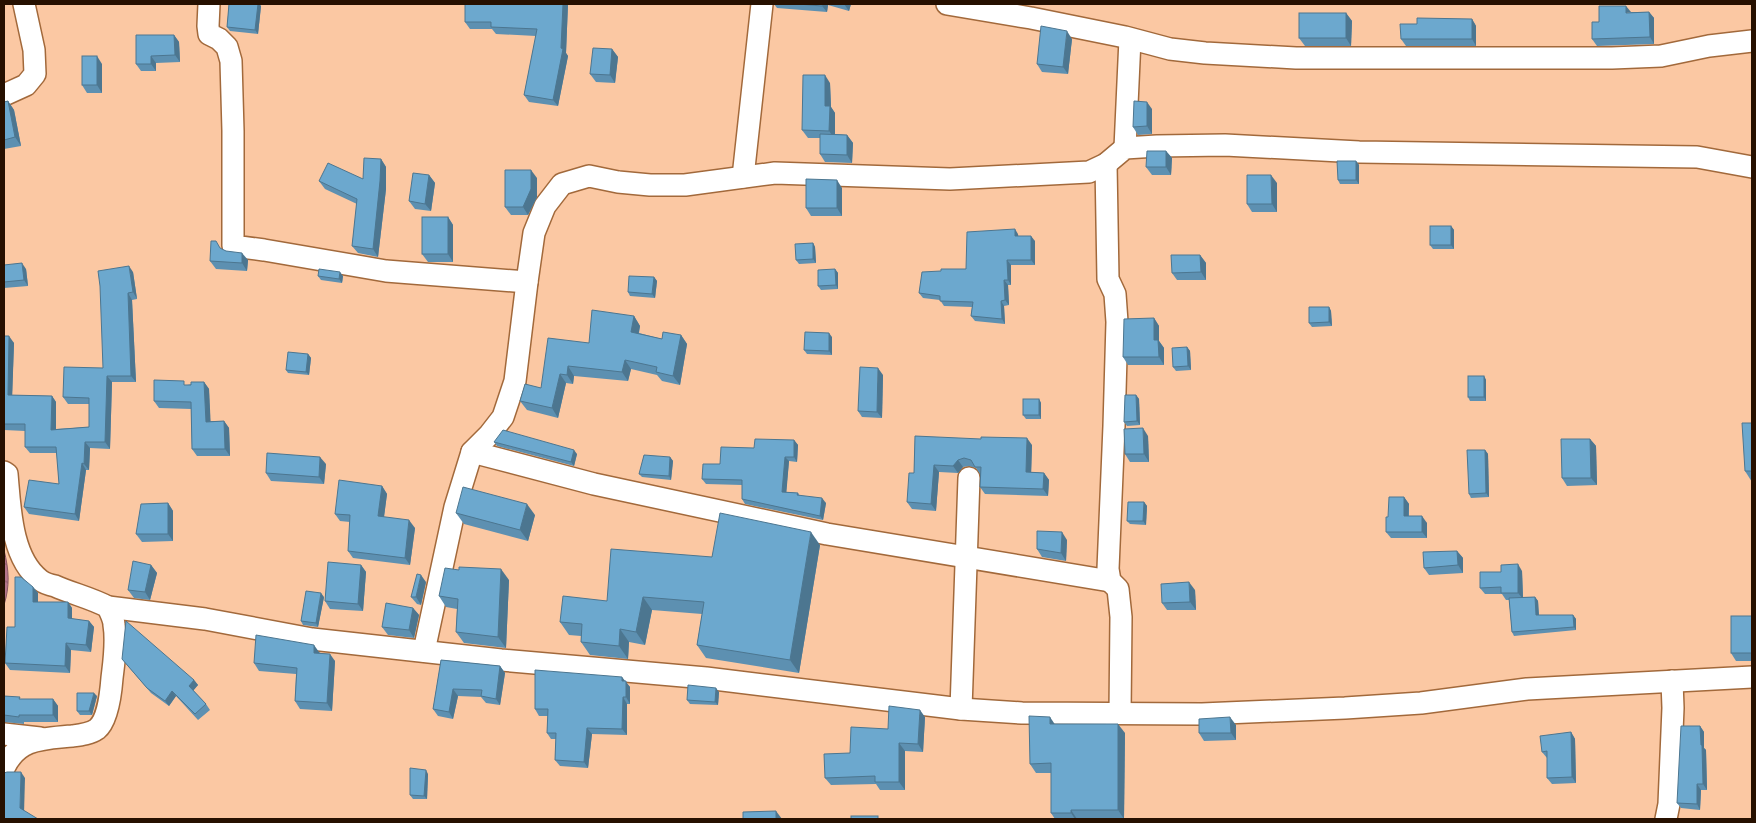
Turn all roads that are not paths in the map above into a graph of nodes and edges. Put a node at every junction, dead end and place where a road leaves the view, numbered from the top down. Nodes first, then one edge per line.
1 (24, 4) edge
2 (209, 4) edge
3 (762, 4) edge
4 (946, 4) edge
5 (1130, 39) junction
6 (1752, 41) edge
7 (4, 94) edge
8 (1125, 148) junction
9 (1106, 164) junction
10 (1752, 167) edge
11 (743, 177) junction
12 (526, 282) junction
13 (472, 452) junction
14 (4, 472) edge
15 (969, 478) dead end
16 (965, 558) junction
17 (1110, 581) junction
18 (108, 607) junction
19 (424, 651) junction
20 (1752, 678) edge
21 (1672, 681) junction
22 (961, 709) junction
23 (1120, 714) junction
24 (4, 734) edge
25 (45, 739) junction
26 (4, 768) edge
27 (1666, 819) edge

1 - 7 street
2 - 12 street
3 - 11 street
4 - 5 street
5 - 6 street
5 - 8 street
8 - 9 street
8 - 10 street
9 - 11 street
9 - 17 street
11 - 12 street
12 - 13 street
13 - 16 street
13 - 19 street
14 - 18 street
15 - 16 street
16 - 17 street
16 - 22 street
17 - 23 street
18 - 19 street
18 - 25 street
19 - 22 street
20 - 21 street
21 - 23 street
21 - 27 street
22 - 23 street
24 - 25 street
25 - 26 street

